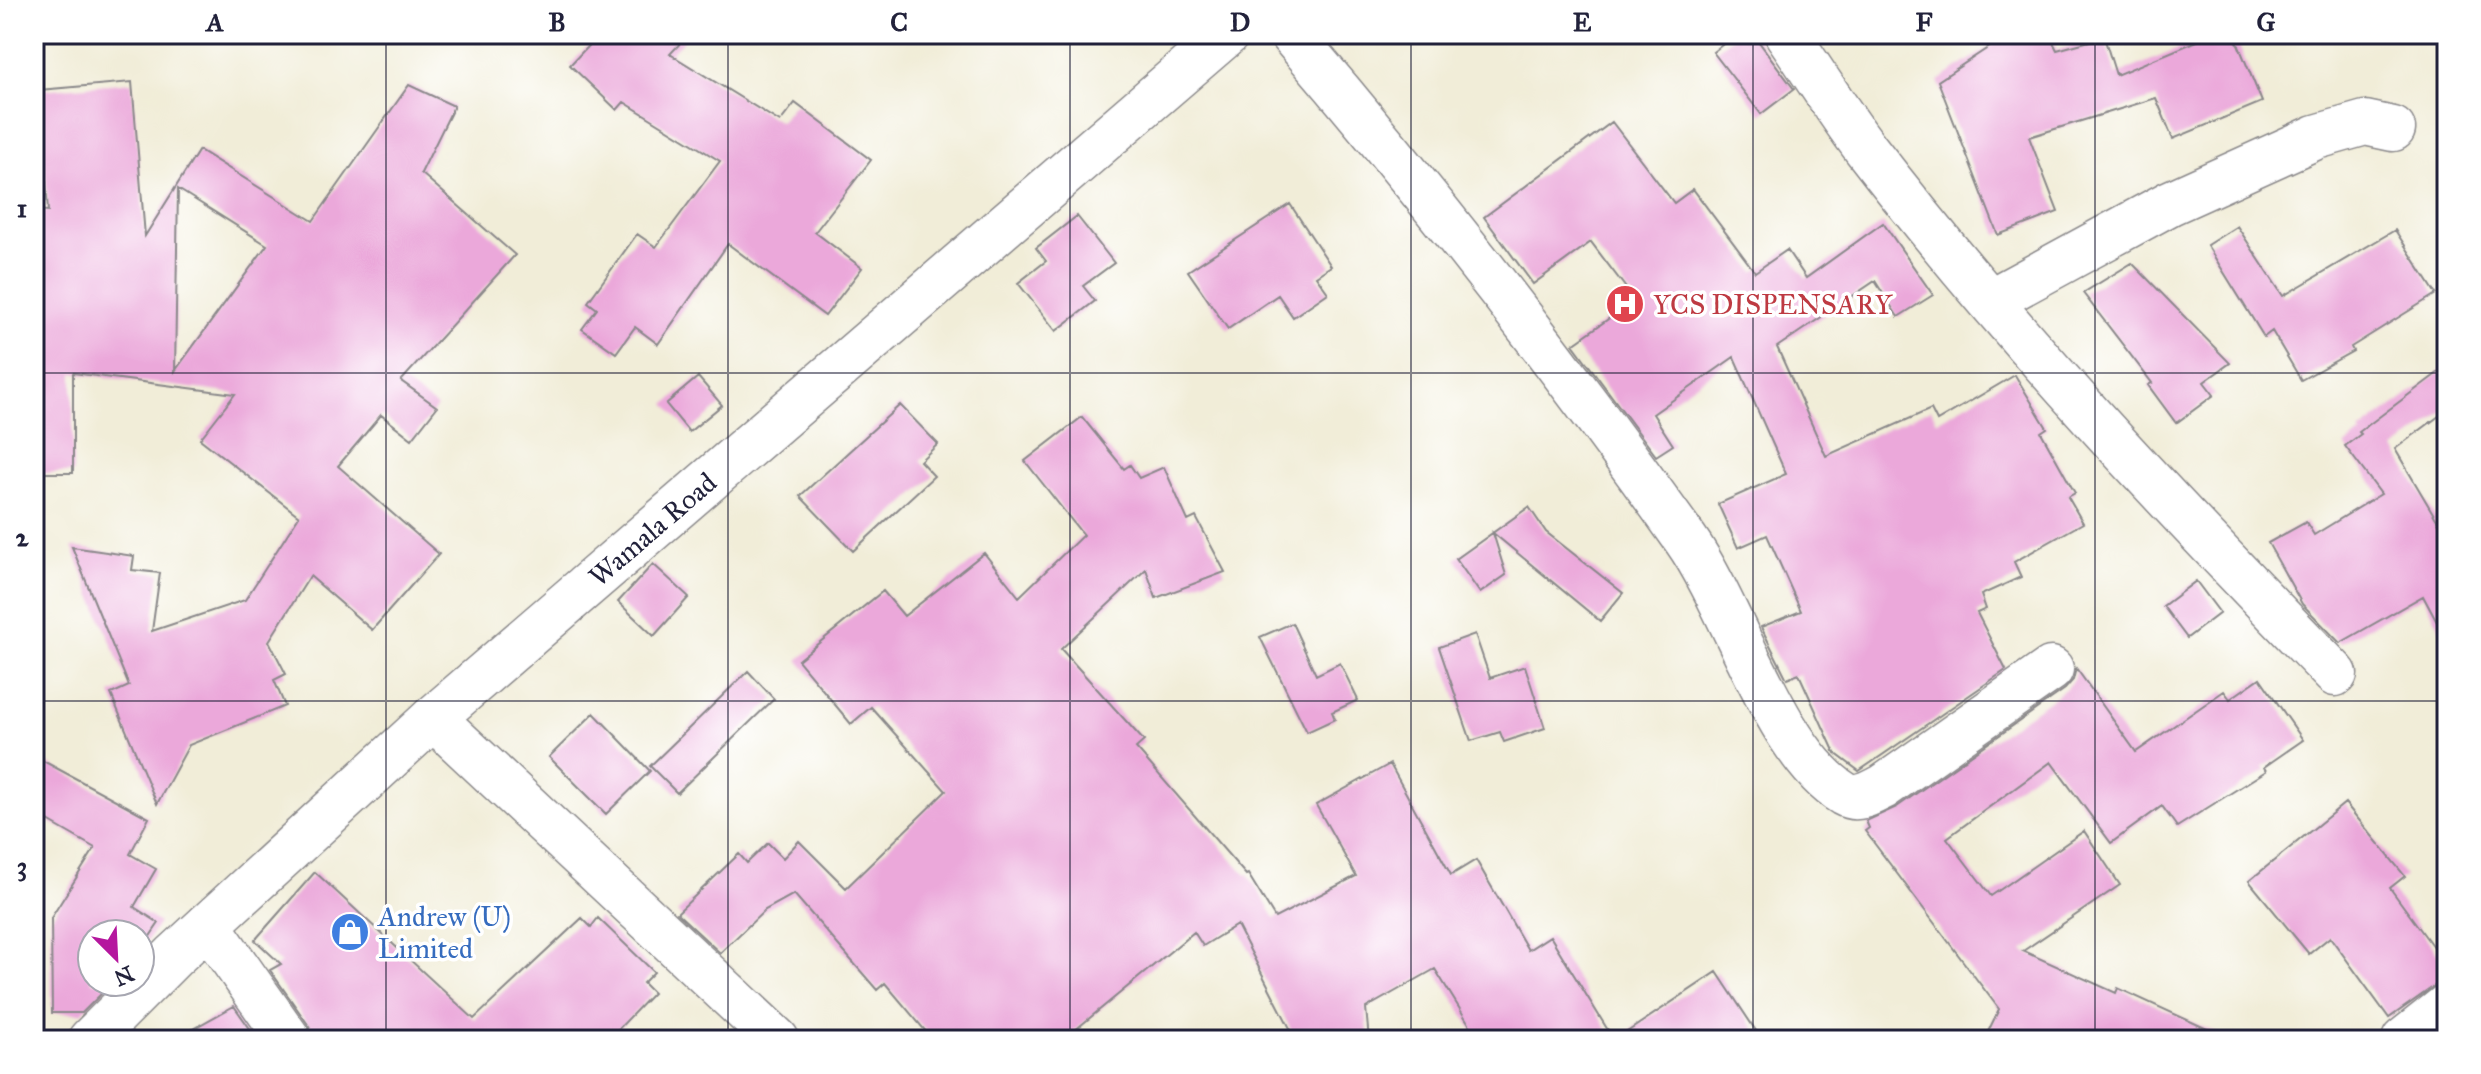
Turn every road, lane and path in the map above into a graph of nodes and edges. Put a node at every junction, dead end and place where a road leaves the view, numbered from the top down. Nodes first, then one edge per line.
1 (1227, 34) edge
2 (1291, 34) edge
3 (1787, 34) edge
4 (2393, 129) dead end
5 (1992, 300) junction
6 (2051, 669) dead end
7 (2335, 674) dead end
8 (433, 718) junction
9 (208, 925) junction
10 (2447, 1006) edge
11 (90, 1040) edge
12 (289, 1040) edge
13 (777, 1040) edge
14 (2404, 1040) edge

1 - 8 street, Wamala Road
2 - 6 street
3 - 5 street
4 - 5 street
5 - 7 street
8 - 9 street, Wamala Road
8 - 13 street
9 - 11 street, Wamala Road
9 - 12 street
10 - 14 street

